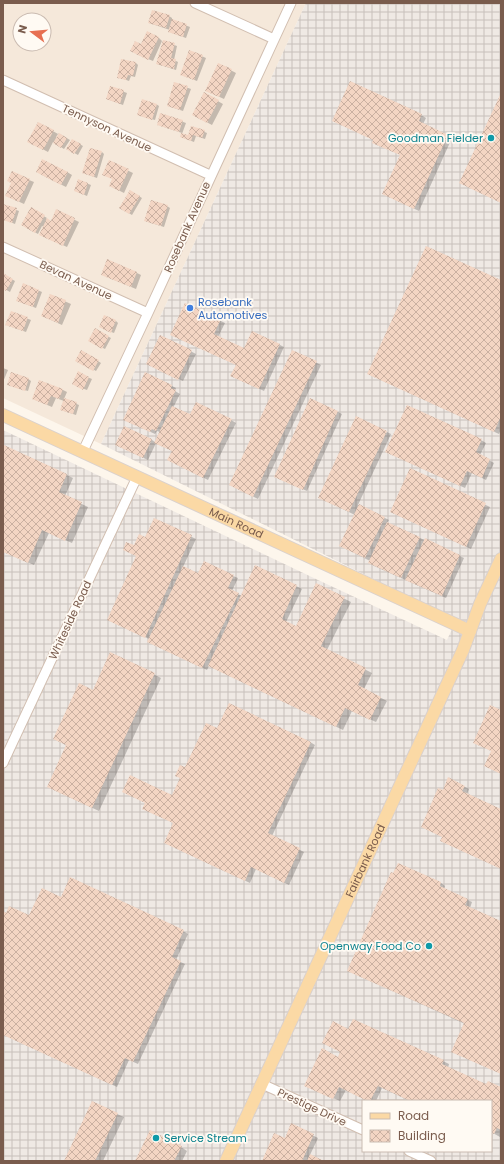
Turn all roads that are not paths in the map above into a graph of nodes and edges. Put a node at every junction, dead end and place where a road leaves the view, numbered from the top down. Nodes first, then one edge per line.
1 (195, 3) edge
2 (291, 3) edge
3 (274, 39) junction
4 (3, 80) edge
5 (210, 175) junction
6 (3, 247) edge
7 (148, 313) junction
8 (3, 415) edge
9 (83, 451) junction
10 (137, 477) junction
11 (501, 559) edge
12 (470, 631) junction
13 (3, 763) edge
14 (262, 1084) junction
15 (362, 1130) edge
16 (411, 1152) edge
17 (226, 1161) edge
18 (431, 1161) edge

1 - 3 street
2 - 3 street, Rosebank Avenue
3 - 5 street, Rosebank Avenue
4 - 5 street, Tennyson Avenue
5 - 7 street, Rosebank Avenue
6 - 7 street, Bevan Avenue
7 - 9 street, Rosebank Avenue
8 - 9 main road, Main Road
9 - 10 main road, Main Road
10 - 12 main road, Main Road
10 - 13 street, Whiteside Road
11 - 12 main road, Fairbank Road
12 - 14 main road, Fairbank Road
14 - 15 street, Prestige Drive
14 - 17 main road, Fairbank Road
16 - 18 street

